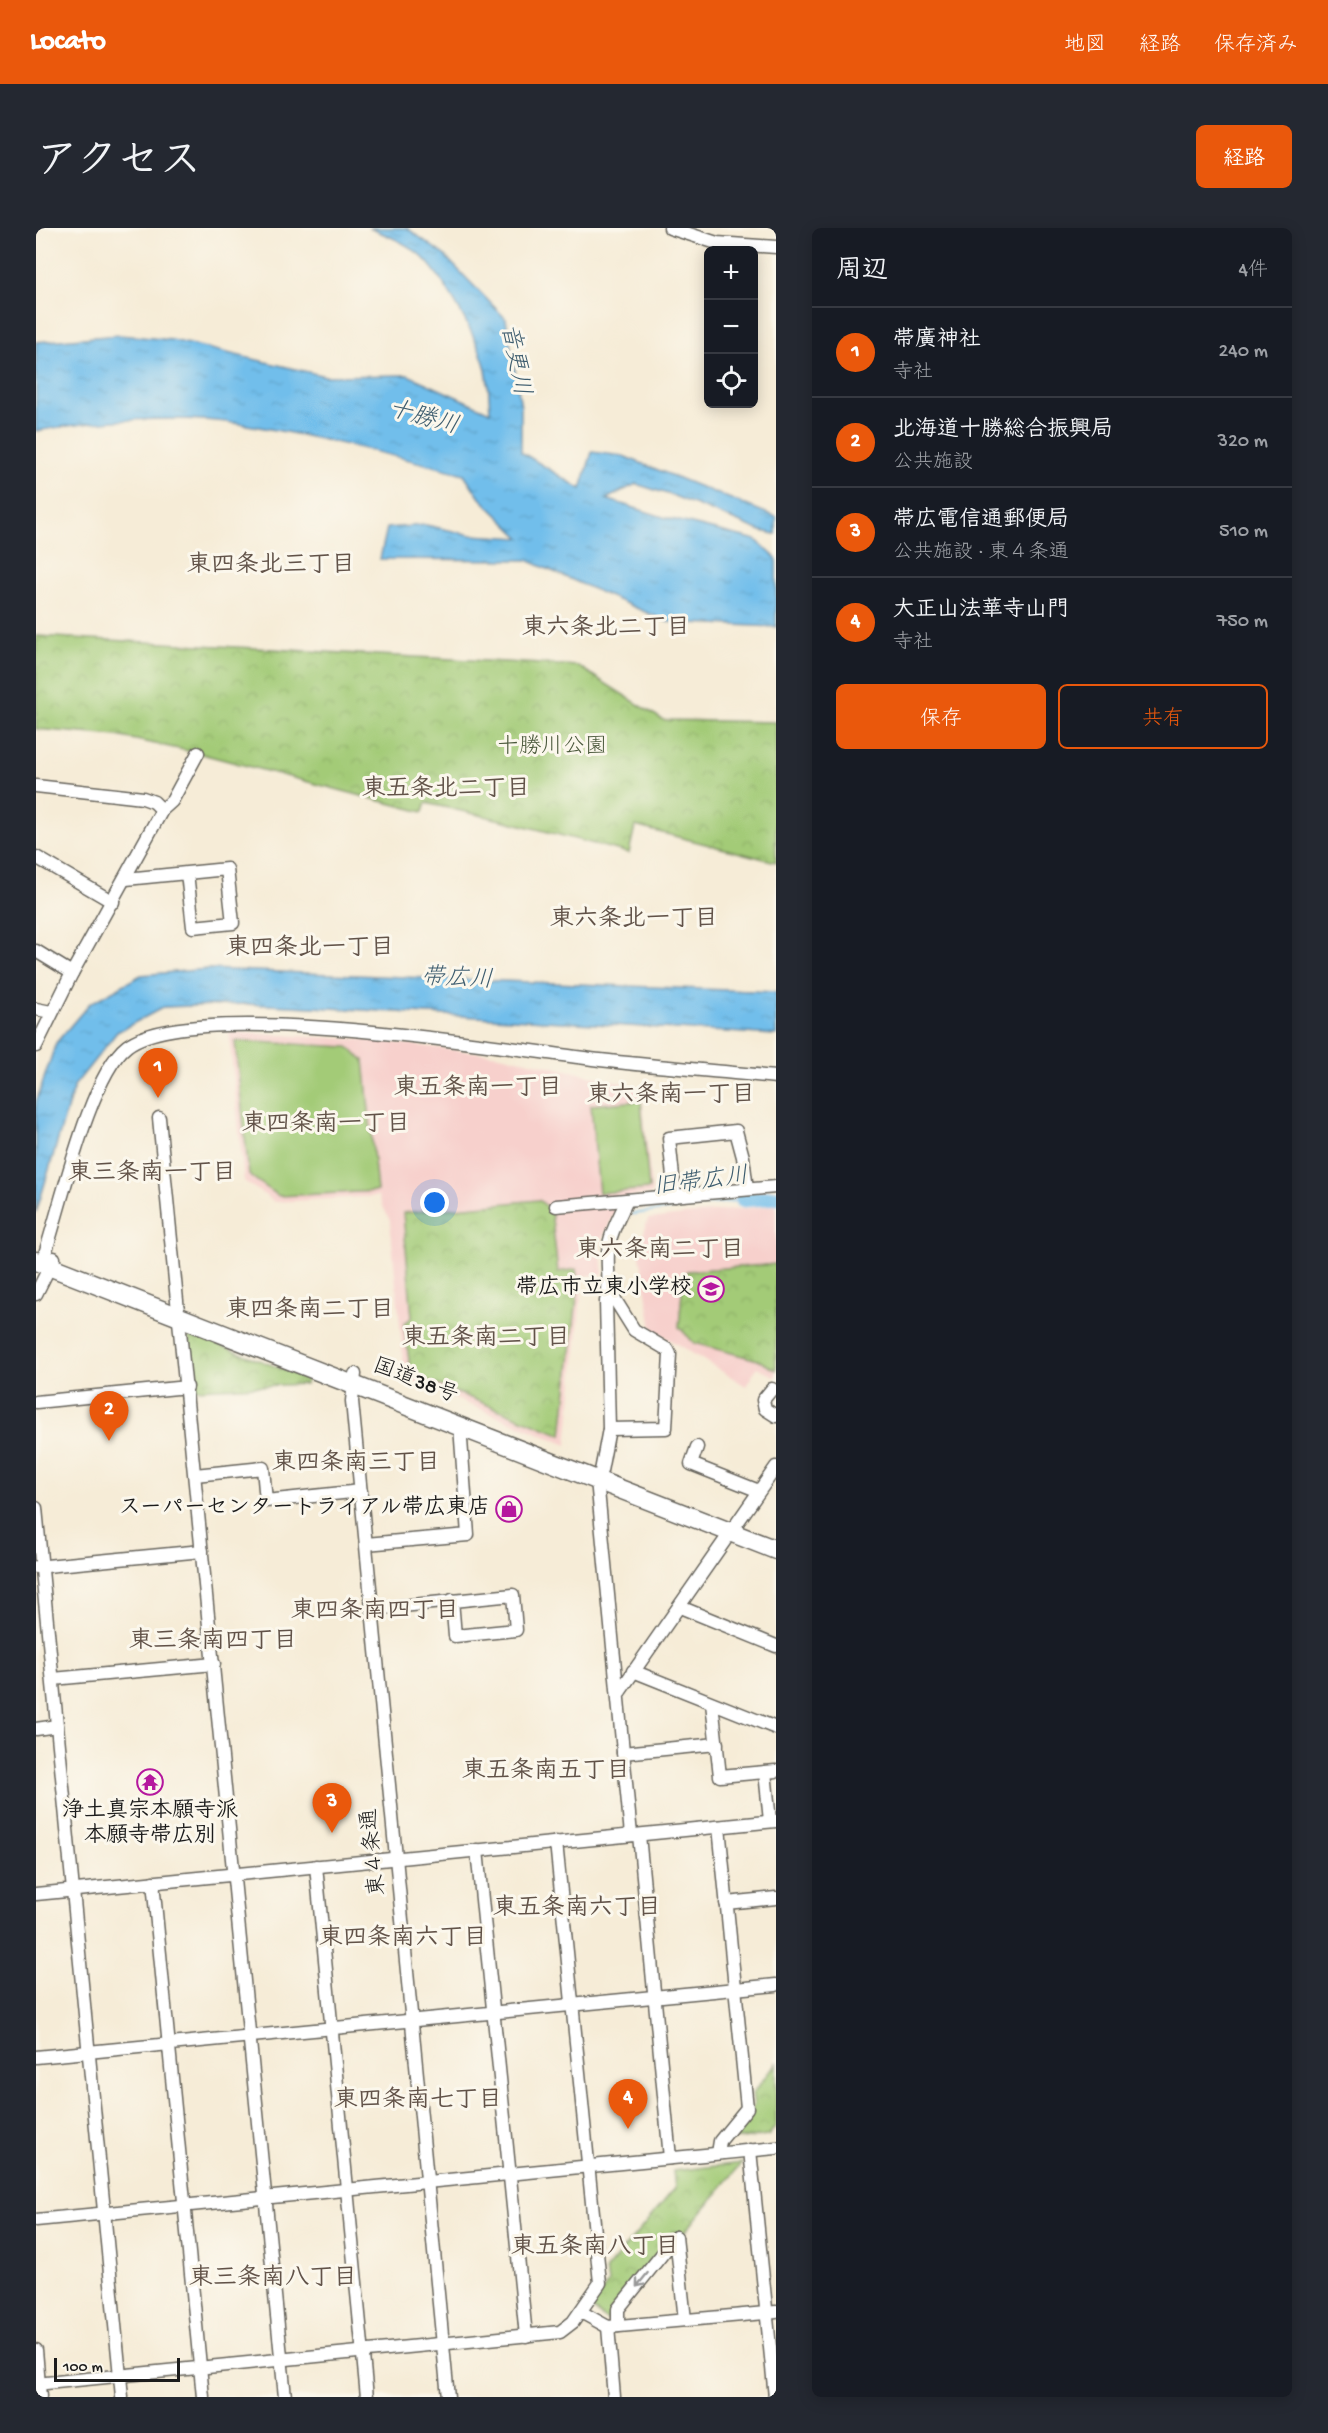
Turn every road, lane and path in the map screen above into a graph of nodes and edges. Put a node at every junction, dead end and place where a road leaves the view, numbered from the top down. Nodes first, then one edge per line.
1 (670, 228) edge
2 (776, 247) edge
3 (198, 753) dead end
4 (36, 786) edge
5 (162, 810) junction
6 (36, 857) edge
7 (187, 873) junction
8 (126, 879) junction
9 (113, 902) junction
10 (36, 951) edge
11 (72, 973) junction
12 (36, 1009) edge
13 (51, 1012) junction
14 (36, 1046) edge
15 (776, 1077) edge
16 (159, 1118) dead end
17 (776, 1186) edge
18 (747, 1189) junction
19 (675, 1196) junction
20 (627, 1200) junction
21 (556, 1206) dead end
22 (44, 1259) edge
23 (609, 1290) junction
24 (36, 1294) edge
25 (180, 1311) junction
26 (353, 1379) junction
27 (187, 1387) junction
28 (772, 1389) dead end
29 (36, 1402) edge
30 (776, 1416) edge
31 (460, 1426) junction
32 (609, 1428) junction
33 (697, 1447) dead end
34 (776, 1467) edge
35 (195, 1475) junction
36 (599, 1476) junction
37 (361, 1491) junction
38 (759, 1491) junction
39 (36, 1508) edge
40 (733, 1528) junction
41 (776, 1540) edge
42 (366, 1544) junction
43 (776, 1550) edge
44 (202, 1551) junction
45 (39, 1567) edge
46 (452, 1600) junction
47 (680, 1607) junction
48 (372, 1609) junction
49 (776, 1646) edge
50 (214, 1664) junction
51 (633, 1671) junction
52 (53, 1679) junction
53 (618, 1694) junction
54 (712, 1703) junction
55 (57, 1726) junction
56 (776, 1728) edge
57 (36, 1729) edge
58 (717, 1744) junction
59 (623, 1753) junction
60 (771, 1771) edge
61 (773, 1821) edge
62 (719, 1827) junction
63 (635, 1835) junction
64 (556, 1842) junction
65 (477, 1850) junction
66 (396, 1858) junction
67 (316, 1866) junction
68 (234, 1874) junction
69 (153, 1882) junction
70 (73, 1890) junction
71 (36, 1894) edge
72 (776, 1898) edge
73 (726, 1903) junction
74 (776, 1985) edge
75 (735, 1989) junction
76 (654, 1997) junction
77 (573, 2005) junction
78 (492, 2012) junction
79 (412, 2021) junction
80 (332, 2028) junction
81 (250, 2036) junction
82 (168, 2044) junction
83 (88, 2052) junction
84 (36, 2057) edge
85 (776, 2148) edge
86 (750, 2150) junction
87 (718, 2153) junction
88 (670, 2158) junction
89 (589, 2166) junction
90 (510, 2175) junction
91 (427, 2183) junction
92 (348, 2190) junction
93 (265, 2199) junction
94 (185, 2206) junction
95 (105, 2213) junction
96 (36, 2220) edge
97 (581, 2312) junction
98 (771, 2312) edge
99 (685, 2320) junction
100 (613, 2327) junction
101 (526, 2336) junction
102 (443, 2344) junction
103 (36, 2350) edge
104 (364, 2351) junction
105 (281, 2359) junction
106 (201, 2367) junction
107 (119, 2375) junction
108 (38, 2383) edge
109 (40, 2397) edge
110 (122, 2397) edge
111 (203, 2397) edge
112 (285, 2397) edge
113 (368, 2397) edge
114 (448, 2397) edge
115 (614, 2397) edge
116 (775, 2397) edge

1 - 2 street
3 - 5 street
4 - 5 street
5 - 8 street
6 - 9 street
7 - 7 street
7 - 8 street
8 - 9 street
9 - 11 street
10 - 11 street
11 - 13 street
12 - 13 street
13 - 14 street
15 - 22 street
16 - 25 street
17 - 18 street
18 - 19 street
18 - 19 street
19 - 20 street
20 - 21 street
20 - 23 street
22 - 24 street
22 - 25 highway, 国道38号
23 - 32 street
23 - 32 street
25 - 26 highway, 国道38号
25 - 27 street
26 - 31 highway, 国道38号
26 - 36 highway, 国道38号
26 - 37 street, 東４条通
27 - 29 street
27 - 35 street
28 - 30 street
31 - 36 highway, 国道38号
31 - 42 street
32 - 36 street
33 - 38 street
34 - 38 street
35 - 37 street
35 - 44 street
36 - 40 highway, 国道38号
36 - 53 street
37 - 42 street, 東４条通
38 - 40 street
39 - 45 street
40 - 41 highway, 国道38号
40 - 43 highway, 国道38号
40 - 47 street
42 - 48 street, 東４条通
44 - 45 street
44 - 50 street
45 - 52 street
46 - 46 street
46 - 48 street
47 - 49 street
47 - 51 street
48 - 66 street, 東４条通
50 - 52 street
50 - 68 street
51 - 53 street
51 - 54 street
52 - 55 street
53 - 59 street
54 - 56 street
54 - 58 street
55 - 57 street
55 - 70 street
58 - 59 street
58 - 60 street
59 - 63 street
60 - 61 street
61 - 62 street
62 - 63 street
62 - 73 street
63 - 64 street
63 - 76 street
64 - 65 street
64 - 77 street
65 - 66 street
65 - 78 street
66 - 67 street
66 - 79 street, 東４条通
67 - 68 street
67 - 80 street
68 - 69 street
68 - 81 street
69 - 70 street
69 - 82 street
70 - 71 street
70 - 83 street
72 - 73 street
73 - 75 street
74 - 75 street
75 - 76 street
75 - 87 street
76 - 77 street
76 - 88 street
77 - 78 street
77 - 89 street
78 - 79 street
78 - 90 street
79 - 80 street
79 - 91 street, 東４条通
80 - 81 street
80 - 92 street
81 - 82 street
81 - 93 street
82 - 83 street
82 - 94 street
83 - 84 street
83 - 95 street
85 - 86 street
86 - 87 street
86 - 98 street
87 - 88 street
88 - 89 street
89 - 90 street
89 - 97 street
90 - 91 street
90 - 101 street
91 - 92 street
91 - 102 street, 東４条通
92 - 93 street
92 - 104 street
93 - 94 street
93 - 105 street
94 - 95 street
94 - 106 street
95 - 96 street
95 - 107 street
97 - 100 street
97 - 101 street
98 - 99 street
98 - 116 street
99 - 100 street
99 -> 100 street
100 - 115 street
101 - 102 street
102 - 104 street
102 - 114 street, 東４条通
103 - 108 street
104 - 105 street
104 - 113 street
105 - 106 street
105 - 112 street
106 - 107 street
106 - 111 street
107 - 108 street
107 - 110 street
108 - 109 street

